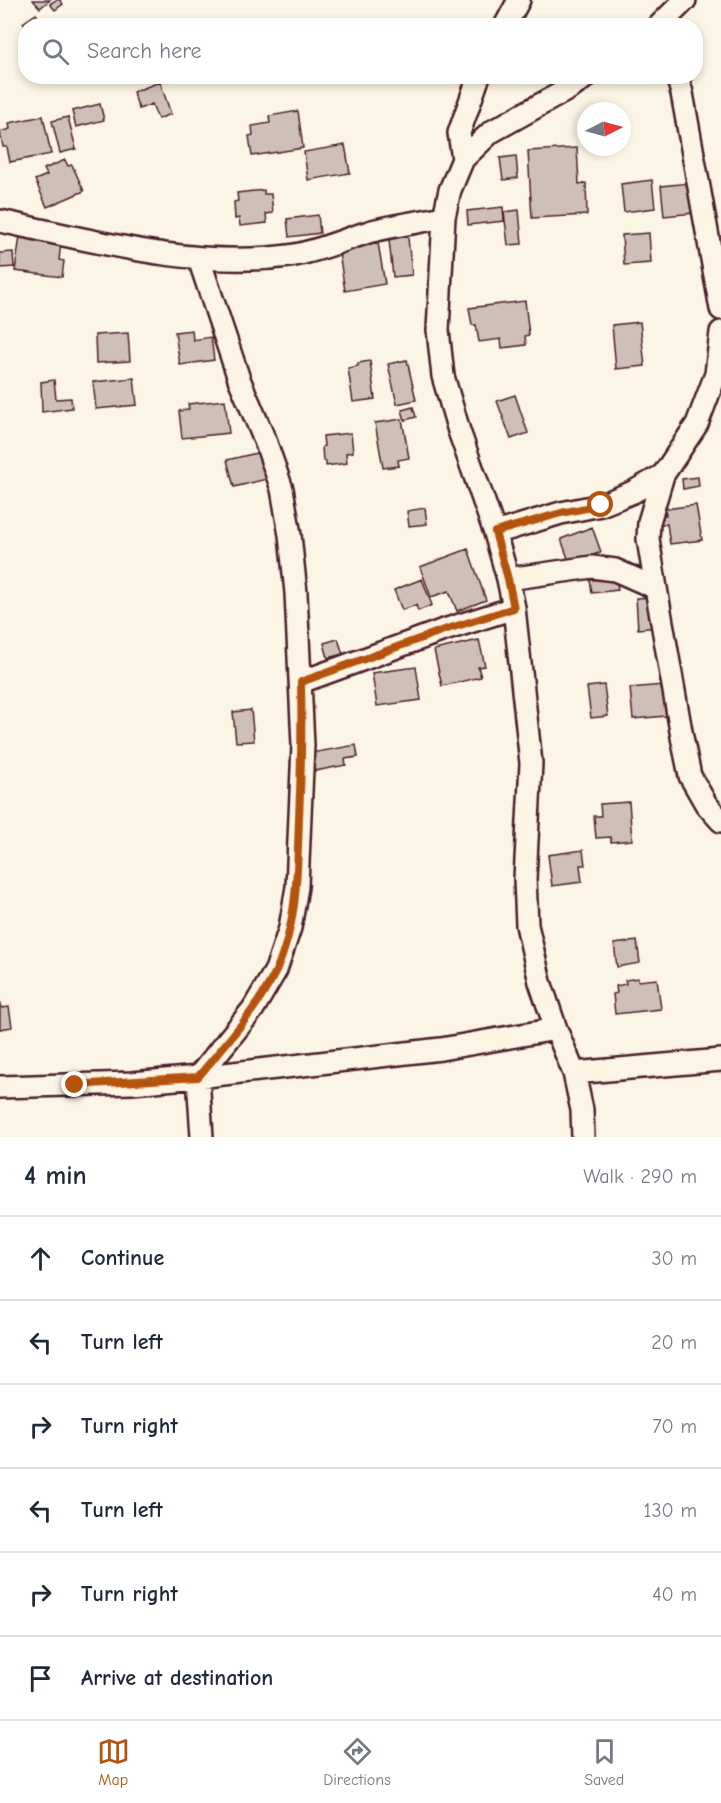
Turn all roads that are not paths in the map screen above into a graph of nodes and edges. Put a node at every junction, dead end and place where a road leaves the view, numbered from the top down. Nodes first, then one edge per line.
1 (519, 0) edge
2 (685, 0) edge
3 (509, 18) edge
4 (668, 18) edge
5 (476, 84) edge
6 (576, 84) edge
7 (679, 84) edge
8 (463, 159) junction
9 (444, 218) junction
10 (0, 221) edge
11 (199, 259) junction
12 (721, 309) edge
13 (721, 332) edge
14 (663, 475) junction
15 (495, 532) junction
16 (508, 579) junction
17 (656, 588) junction
18 (514, 608) junction
19 (301, 682) junction
20 (721, 822) edge
21 (556, 1029) junction
22 (721, 1060) edge
23 (574, 1072) junction
24 (198, 1077) junction
25 (0, 1087) edge
26 (202, 1137) edge
27 (583, 1137) edge

1 - 3 street
2 - 4 street
5 - 8 street
6 - 8 street
7 - 12 street
8 - 9 street
9 - 11 street
9 - 15 street
10 - 11 street
11 - 19 street
13 - 14 street
14 - 15 street
14 - 17 street
15 - 16 street
16 - 17 street
16 - 18 street
17 - 20 street
18 - 19 street
18 - 21 street
19 - 24 street
21 - 23 street
21 - 24 street
22 - 23 street
23 - 27 street
24 - 25 street
24 - 26 street

